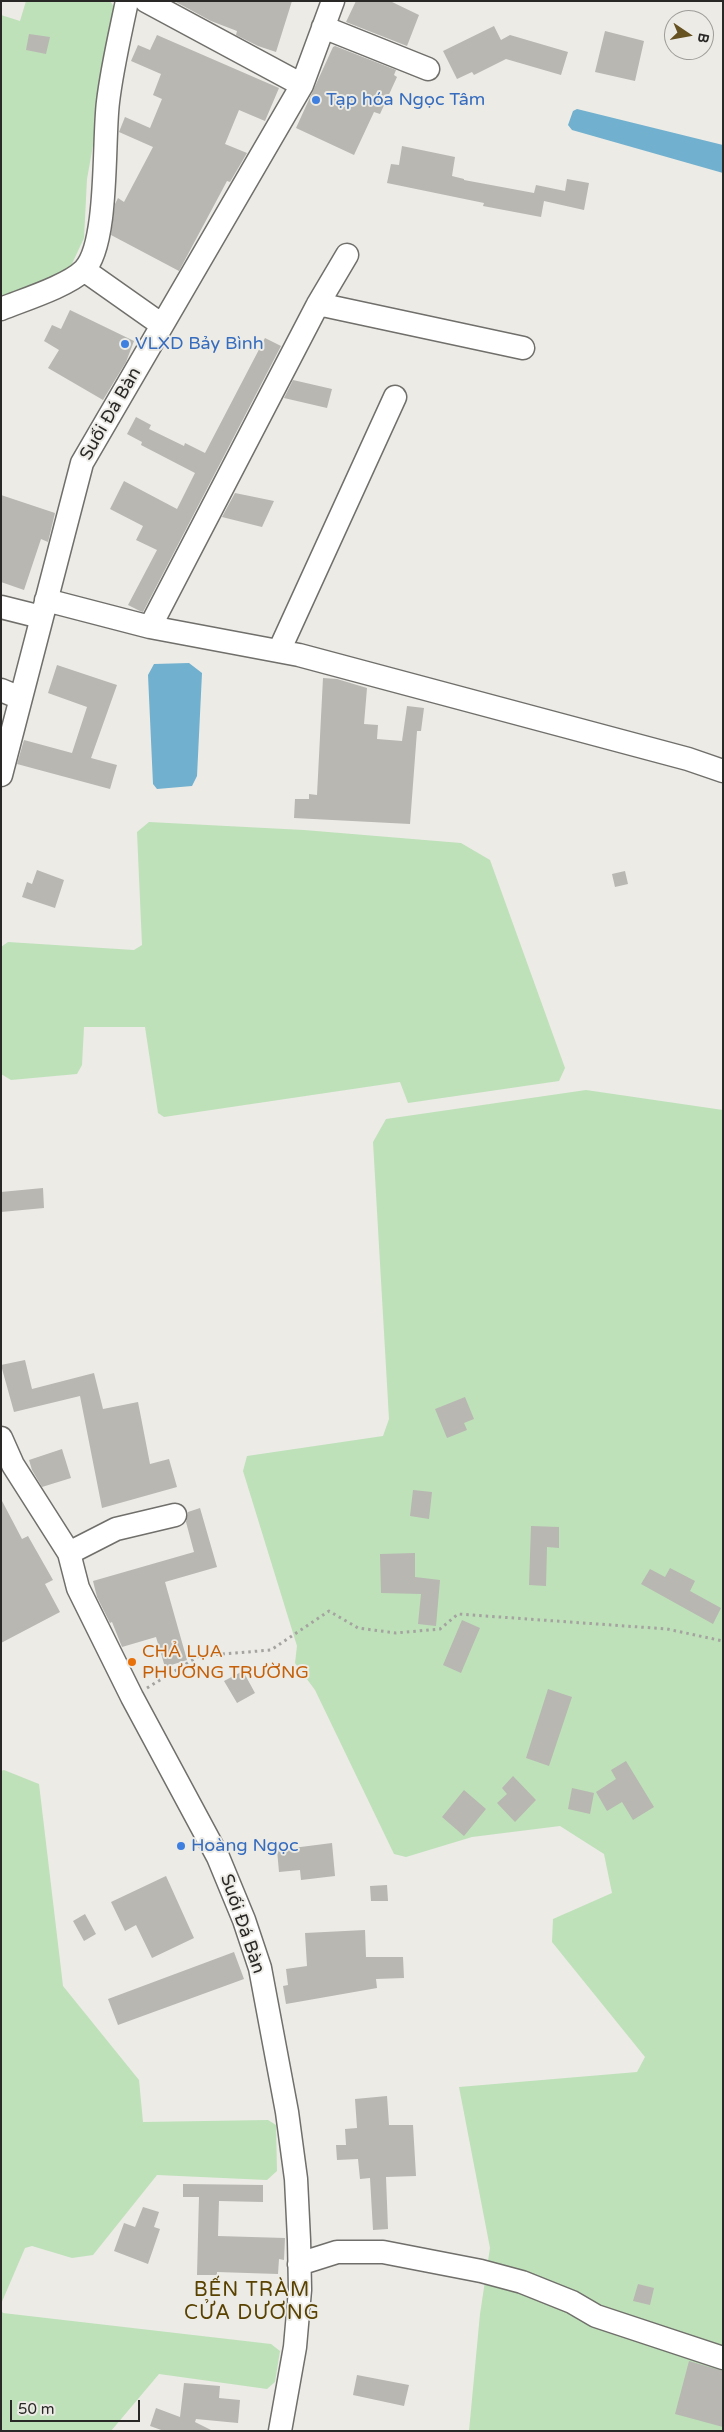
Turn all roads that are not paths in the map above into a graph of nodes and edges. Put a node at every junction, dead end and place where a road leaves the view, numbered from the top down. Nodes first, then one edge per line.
1 (127, 1) edge
2 (146, 1) edge
3 (333, 1) edge
4 (324, 27) junction
5 (428, 69) dead end
6 (302, 85) junction
7 (347, 255) dead end
8 (84, 270) junction
9 (318, 304) junction
10 (1, 309) edge
11 (162, 325) junction
12 (522, 348) dead end
13 (395, 397) dead end
14 (1, 607) edge
15 (43, 609) junction
16 (150, 627) junction
17 (279, 650) junction
18 (11, 694) edge
19 (723, 771) edge
20 (1, 775) edge
21 (1, 1438) edge
22 (175, 1515) dead end
23 (69, 1553) junction
24 (300, 2264) junction
25 (723, 2358) edge
26 (280, 2431) edge

1 - 8 street
2 - 6 street
3 - 4 street, Suối Đá Bàn
4 - 5 street
4 - 6 street, Suối Đá Bàn
6 - 11 street, Suối Đá Bàn
7 - 9 street
8 - 10 street
8 - 11 street
9 - 12 street
9 - 16 street
11 - 15 street, Suối Đá Bàn
13 - 17 street
14 - 15 street
15 - 16 street
15 - 18 street, Suối Đá Bàn
16 - 17 street
17 - 19 street
18 - 20 street, Suối Đá Bàn
21 - 23 street, Suối Đá Bàn
22 - 23 street
23 - 24 street, Suối Đá Bàn
24 - 25 street
24 - 26 street, Suối Đá Bàn

